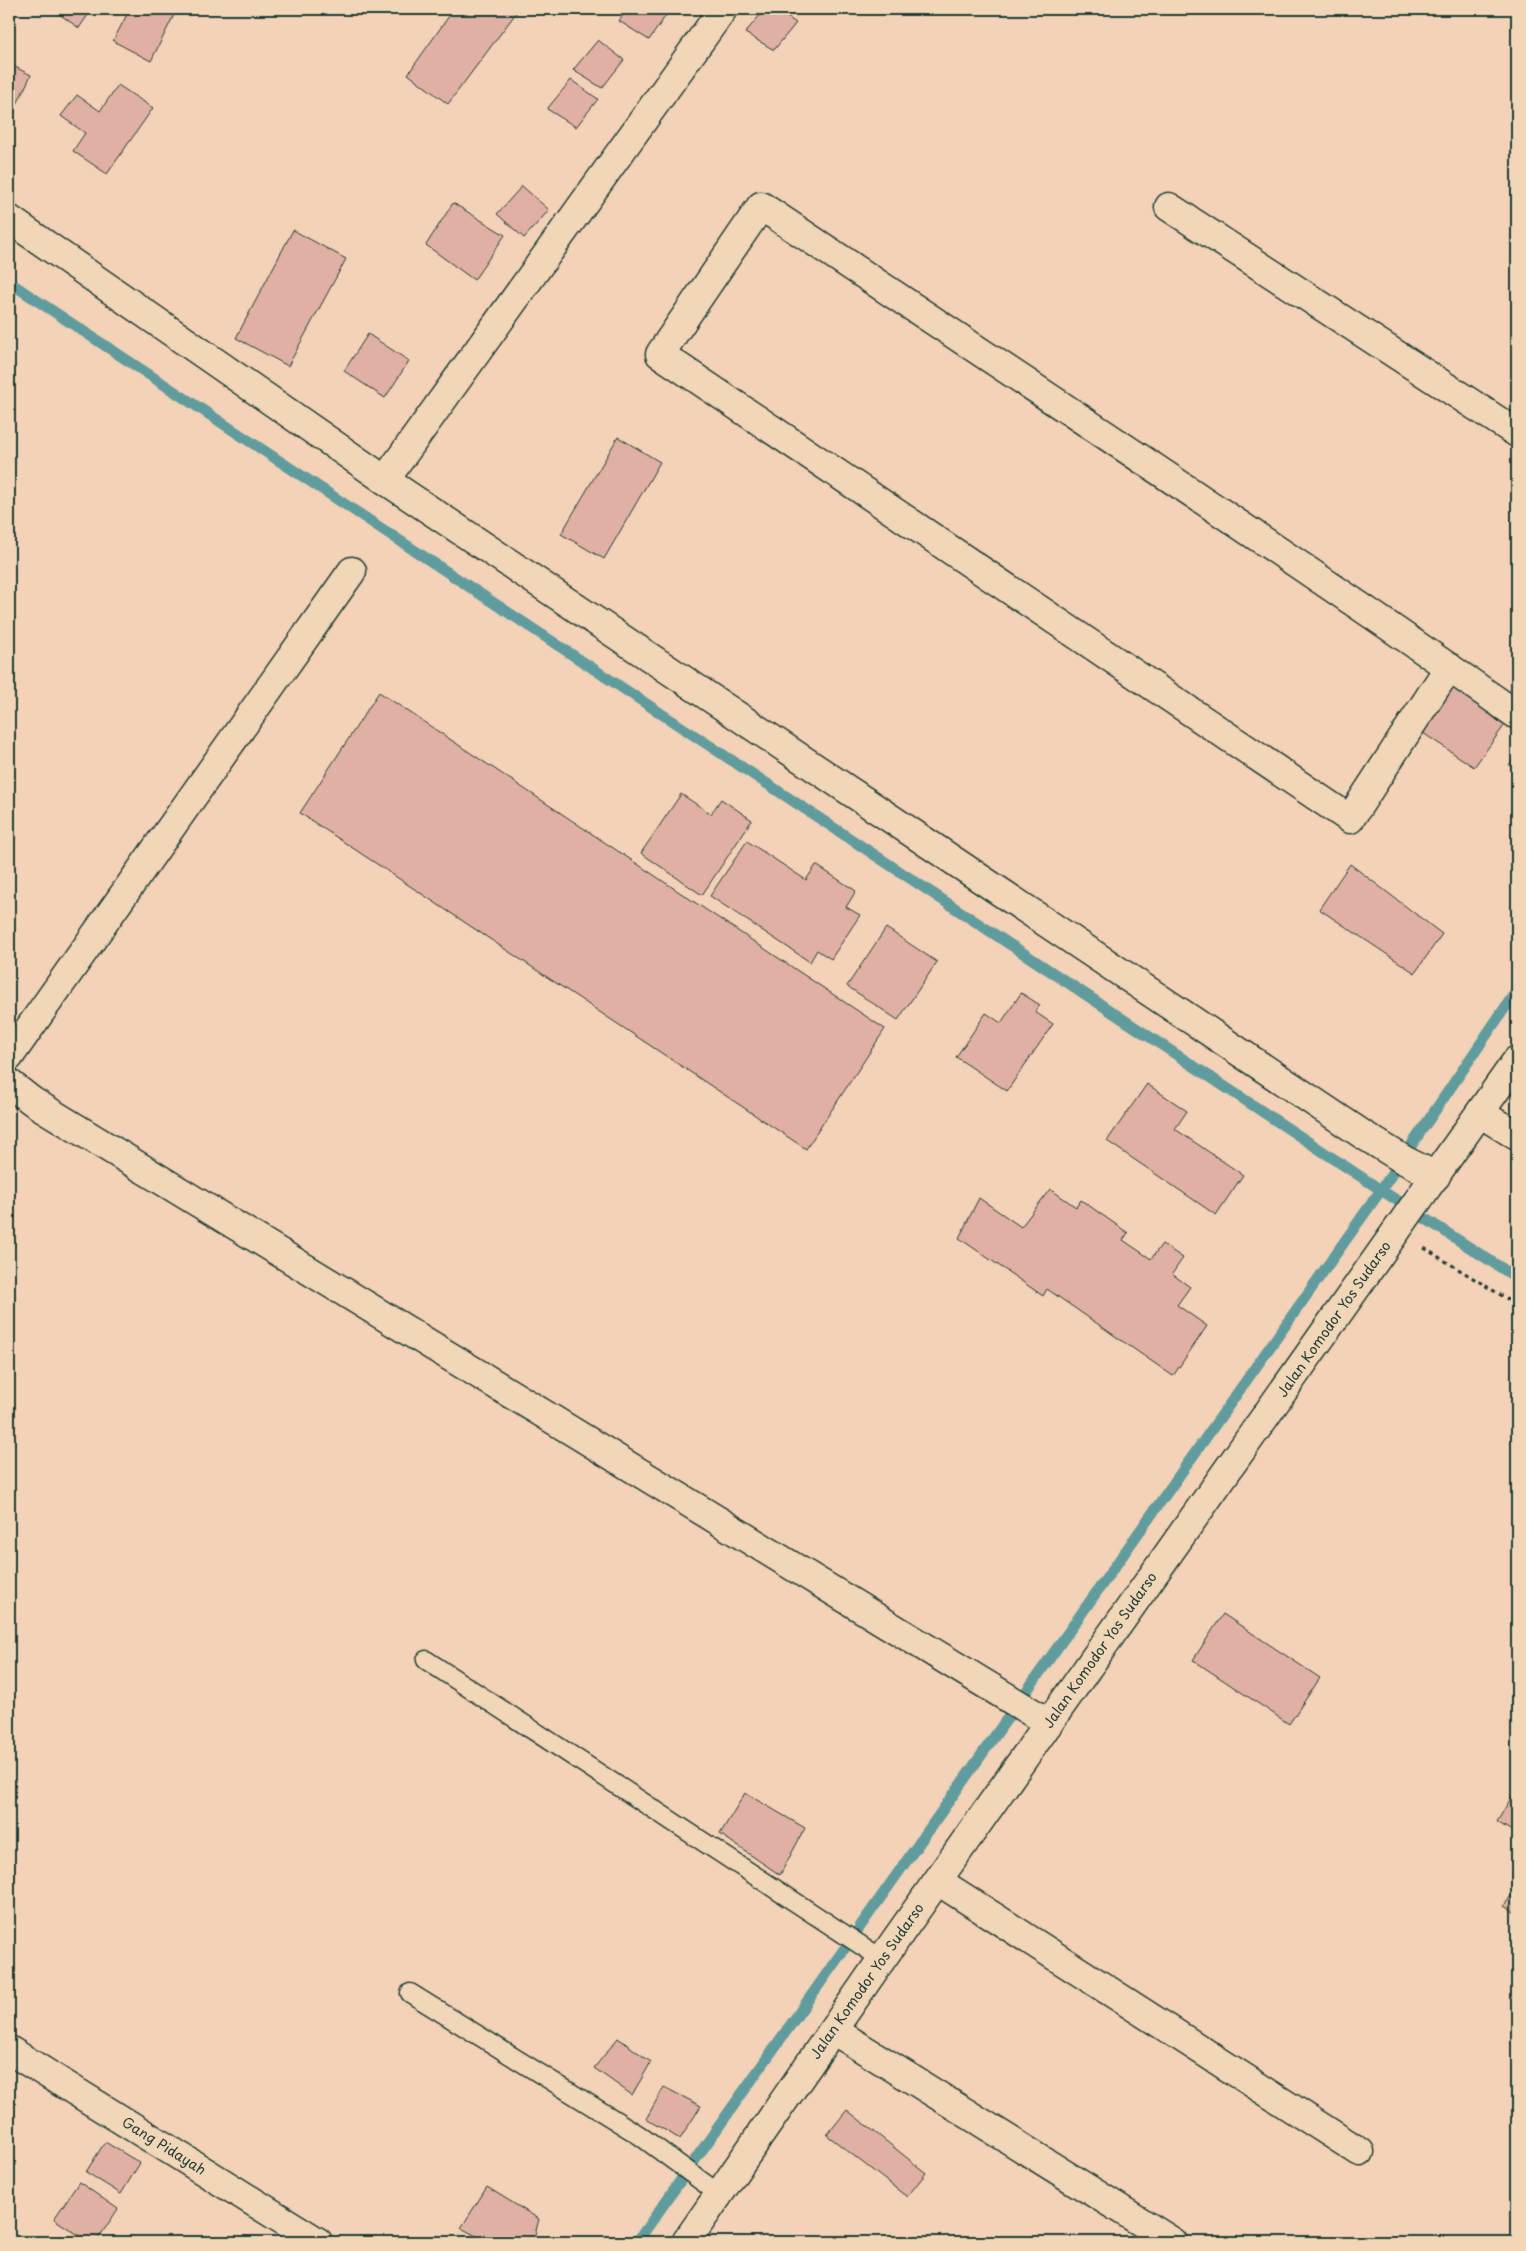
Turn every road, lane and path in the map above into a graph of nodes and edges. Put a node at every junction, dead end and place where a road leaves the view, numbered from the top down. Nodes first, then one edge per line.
1 (723, 9) edge
2 (1169, 207) dead end
3 (9, 218) edge
4 (1517, 433) edge
5 (385, 480) junction
6 (352, 571) dead end
7 (1449, 667) junction
8 (1517, 716) edge
9 (9, 1057) edge
10 (1517, 1060) edge
11 (9, 1083) edge
12 (1480, 1113) junction
13 (1517, 1136) edge
14 (1434, 1178) junction
15 (1396, 1230) junction
16 (1517, 1305) edge
17 (426, 1660) dead end
18 (1044, 1720) junction
19 (938, 1881) junction
20 (871, 1951) junction
21 (410, 1993) dead end
22 (833, 2030) junction
23 (9, 2050) edge
24 (1360, 2152) dead end
25 (709, 2186) junction
26 (318, 2242) edge
27 (686, 2242) edge
28 (1173, 2242) edge

1 - 5 street
2 - 4 street
3 - 5 street
5 - 14 street
6 - 9 street
7 - 7 street
7 - 8 street
10 - 12 street, Jalan Komodor Yos Sudarso
11 - 18 street
12 - 13 street
12 - 14 street, Jalan Komodor Yos Sudarso
14 - 15 street, Jalan Komodor Yos Sudarso
15 - 16 path
15 - 18 street, Jalan Komodor Yos Sudarso
17 - 20 lane
18 - 19 street, Jalan Komodor Yos Sudarso
19 - 20 street, Jalan Komodor Yos Sudarso
19 - 24 street
20 - 22 street, Jalan Komodor Yos Sudarso
21 - 25 lane
22 - 25 street, Jalan Komodor Yos Sudarso
22 - 28 street
23 - 26 street, Gang Pidayah
25 - 27 street, Jalan Komodor Yos Sudarso

